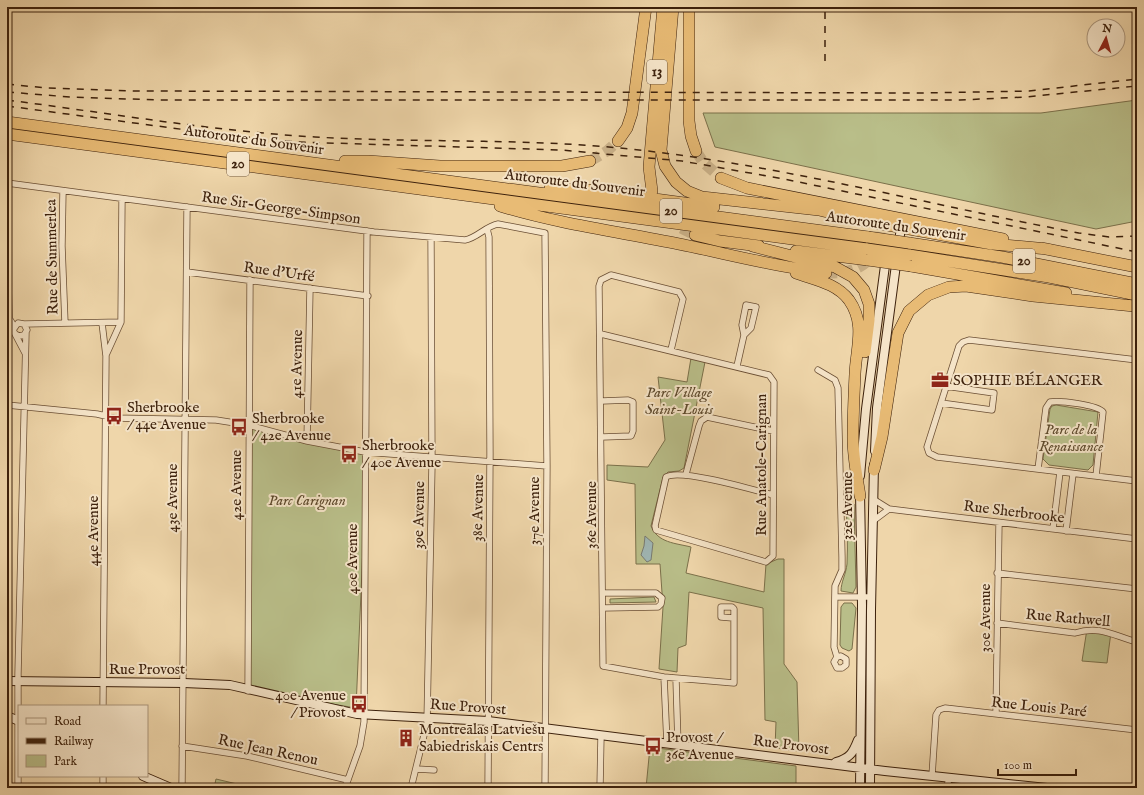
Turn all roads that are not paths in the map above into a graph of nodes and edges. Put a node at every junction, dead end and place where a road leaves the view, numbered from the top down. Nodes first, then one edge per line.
1 (646, 7) edge
2 (662, 7) edge
3 (673, 7) edge
4 (689, 7) edge
5 (7, 122) edge
6 (7, 134) edge
7 (618, 141) tunnel mouth
8 (696, 151) tunnel mouth
9 (590, 161) tunnel mouth
10 (304, 162) junction
11 (721, 178) tunnel mouth
12 (7, 184) edge
13 (473, 184) junction
14 (63, 191) junction
15 (652, 192) dead end
16 (467, 196) junction
17 (122, 199) junction
18 (187, 207) junction
19 (7, 218) edge
20 (860, 220) junction
21 (888, 227) junction
22 (487, 229) junction
23 (367, 231) junction
24 (546, 235) joint
25 (695, 235) tunnel mouth
26 (431, 237) junction
27 (752, 246) junction
28 (1048, 249) junction
29 (868, 255) junction
30 (769, 264) junction
31 (1137, 267) edge
32 (187, 272) junction
33 (826, 273) tunnel mouth
34 (250, 280) junction
35 (1137, 284) edge
36 (310, 288) junction
37 (1137, 295) edge
38 (368, 296) junction
39 (1135, 307) edge
40 (121, 322) junction
41 (65, 323) junction
42 (102, 323) junction
43 (24, 324) junction
44 (14, 326) junction
45 (26, 333) junction
46 (15, 334) junction
47 (601, 334) junction
48 (744, 335) junction
49 (671, 350) junction
50 (25, 353) junction
51 (106, 356) junction
52 (1137, 360) edge
53 (737, 366) junction
54 (818, 370) dead end
55 (945, 386) junction
56 (602, 401) junction
57 (941, 403) junction
58 (7, 405) edge
59 (23, 407) junction
60 (105, 416) junction
61 (184, 418) junction
62 (248, 425) junction
63 (772, 431) junction
64 (602, 437) junction
65 (853, 438) junction
66 (307, 441) junction
67 (365, 452) junction
68 (432, 457) junction
69 (490, 461) junction
70 (547, 466) junction
71 (1038, 469) junction
72 (874, 470) junction
73 (1060, 472) junction
74 (686, 474) junction
75 (1073, 474) junction
76 (1096, 476) junction
77 (1137, 482) edge
78 (773, 495) junction
79 (860, 496) junction
80 (874, 499) junction
81 (889, 509) junction
82 (873, 521) junction
83 (999, 522) junction
84 (1053, 529) junction
85 (1066, 531) junction
86 (1137, 539) edge
87 (997, 573) junction
88 (1137, 589) edge
89 (603, 593) junction
90 (835, 597) junction
91 (862, 597) junction
92 (872, 597) junction
93 (603, 608) junction
94 (733, 618) dead end
95 (996, 623) junction
96 (1137, 642) edge
97 (837, 657) dead end
98 (664, 677) junction
99 (676, 678) junction
100 (7, 681) edge
101 (18, 681) junction
102 (104, 683) junction
103 (184, 683) junction
104 (248, 691) junction
105 (19, 705) edge
106 (103, 705) edge
107 (996, 714) junction
108 (364, 715) junction
109 (7, 716) edge
110 (427, 718) junction
111 (18, 721) edge
112 (488, 722) junction
113 (545, 729) junction
114 (1137, 730) edge
115 (860, 735) junction
116 (601, 736) junction
117 (667, 744) junction
118 (678, 745) junction
119 (182, 746) junction
120 (829, 763) junction
121 (860, 767) junction
122 (417, 769) junction
123 (871, 769) junction
124 (434, 770) dead end
125 (932, 776) junction
126 (18, 777) edge
127 (103, 777) edge
128 (145, 777) edge
129 (949, 777) junction
130 (348, 780) junction
131 (18, 788) edge
132 (103, 788) edge
133 (171, 788) edge
134 (182, 788) edge
135 (345, 788) edge
136 (411, 788) edge
137 (488, 788) edge
138 (545, 788) edge
139 (600, 788) edge
140 (860, 788) edge
141 (870, 788) edge
142 (948, 788) edge
143 (1047, 788) edge

1 - 7 highway
2 - 15 highway, 13
3 - 20 highway, 13
4 - 8 highway
5 - 10 highway, Autoroute du Souvenir / 20
6 - 16 highway, Autoroute du Souvenir / 20
9 - 10 highway
10 - 13 highway, Autoroute du Souvenir / 20
11 - 28 highway
12 - 14 street, Rue Sir-George-Simpson
13 - 20 highway
13 - 35 highway, Autoroute du Souvenir / 20, bridge
14 - 17 street, Rue Sir-George-Simpson
14 - 41 street, Rue de Summerlea
16 - 29 highway, Autoroute du Souvenir / 20
16 - 30 highway
17 - 18 street, Rue Sir-George-Simpson
17 - 40 street, 44e Avenue
18 - 23 street, Rue Sir-George-Simpson
18 - 32 street, 43e Avenue
19 - 44 street
20 - 21 highway
21 - 28 highway
21 - 72 main road, 32e Avenue
21 - 79 main road, 32e Avenue
22 - 24 street, Rue Sir-George-Simpson
22 - 26 street, Rue Sir-George-Simpson
22 - 69 street, 38e Avenue
23 - 26 street, Rue Sir-George-Simpson
23 - 38 street, 40e Avenue
24 - 70 street, 37e Avenue
25 - 27 highway
26 - 68 street, 39e Avenue
27 - 29 highway
27 - 65 highway
28 - 31 highway
29 - 37 highway, Autoroute du Souvenir / 20, bridge
29 - 39 highway, bridge
30 - 33 highway
30 - 65 highway
32 - 34 street, Rue d'Urfé
32 - 61 street, 43e Avenue
34 - 36 street, Rue d'Urfé
34 - 62 street, 42e Avenue
36 - 38 street, Rue d'Urfé
36 - 66 street, 41e Avenue
38 - 67 street, 40e Avenue
39 - 72 highway
40 - 42 street, Rue de Summerlea
40 - 51 street, 44e Avenue
41 - 42 street, Rue de Summerlea
41 - 43 street, Rue de Summerlea
42 - 51 street, 44e Avenue
43 - 44 street
43 - 45 street
44 - 46 street
45 - 46 street
45 - 50 street
46 - 50 street
47 - 49 street, Rue Anatole-Carignan
47 - 49 street, 36e Avenue
47 - 56 street, 36e Avenue
48 - 48 street
48 - 53 street
49 - 53 street, Rue Anatole-Carignan
50 - 59 street
51 - 60 street, 44e Avenue
52 - 55 street
53 - 63 street, Rue Anatole-Carignan
54 - 90 street
55 - 57 street
55 - 57 street
56 - 64 street, 36e Avenue
56 - 64 street
57 - 71 street
58 - 59 street
59 - 60 street
59 - 101 street
60 - 61 street
60 - 102 street, 44e Avenue
61 - 62 street
61 - 103 street, 43e Avenue
62 - 66 street
62 - 104 street, 42e Avenue
63 - 74 street
63 - 78 street, Rue Anatole-Carignan
64 - 89 street, 36e Avenue
65 - 79 highway
66 - 67 street
67 - 68 street
67 - 108 street, 40e Avenue
68 - 69 street
68 - 110 street, 39e Avenue
69 - 70 street
69 - 112 street, 38e Avenue
70 - 113 street, 37e Avenue
71 - 73 street
71 - 76 street
72 - 80 main road, 32e Avenue
73 - 75 street
73 - 84 street
74 - 78 street
74 - 78 street, Rue Anatole-Carignan
75 - 76 street
75 - 85 street
76 - 77 street
79 - 91 main road, 32e Avenue
80 - 81 street, Rue Sherbrooke
80 - 82 main road, 32e Avenue
81 - 82 street
81 - 83 street, Rue Sherbrooke
82 - 92 main road, 32e Avenue
83 - 84 street, Rue Sherbrooke
83 - 87 street, 30e Avenue
84 - 85 street, Rue Sherbrooke
85 - 86 street, Rue Sherbrooke
87 - 88 street
87 - 95 street, 30e Avenue
89 - 93 street, 36e Avenue
89 - 93 street
90 - 91 street
90 - 97 street
91 - 92 street
91 - 115 main road, 32e Avenue
92 - 123 main road, 32e Avenue
93 - 98 street, 36e Avenue
94 - 99 street, 36e Avenue
95 - 96 street, Rue Rathwell
95 - 107 street, 30e Avenue
98 - 99 street, 36e Avenue
98 - 117 street
99 - 118 street
100 - 101 main road, Rue Provost
101 - 102 main road, Rue Provost
101 - 105 street
102 - 103 main road, Rue Provost
102 - 106 street, 44e Avenue
103 - 104 main road, Rue Provost
103 - 119 street, 43e Avenue
104 - 108 main road, Rue Provost
107 - 114 street, Rue Louis Paré
107 - 125 street, Rue Louis Paré
108 - 110 main road, Rue Provost
108 - 130 street, 40e Avenue
109 - 111 main road
110 - 112 main road, Rue Provost
110 - 122 street, 39e Avenue
112 - 113 main road, Rue Provost
112 - 137 street, 38e Avenue
113 - 116 main road, Rue Provost
113 - 138 street, 37e Avenue
115 - 120 main road
115 - 121 main road, 32e Avenue
116 - 117 main road, Rue Provost
116 - 139 street
117 - 118 main road, Rue Provost
118 - 120 main road, Rue Provost
119 - 130 street, Rue Jean Renou
119 - 134 street, 43e Avenue
120 - 121 main road, Rue Provost
121 - 123 main road, Rue Provost
121 - 140 main road, 32e Avenue
122 - 124 street
122 - 136 street, 39e Avenue
123 - 125 main road, Rue Provost
123 - 141 main road, 32e Avenue
125 - 129 main road, Rue Provost
126 - 131 street
127 - 132 street
128 - 133 main road
129 - 142 street
129 - 143 main road, Rue Provost
130 - 135 street, 40e Avenue

